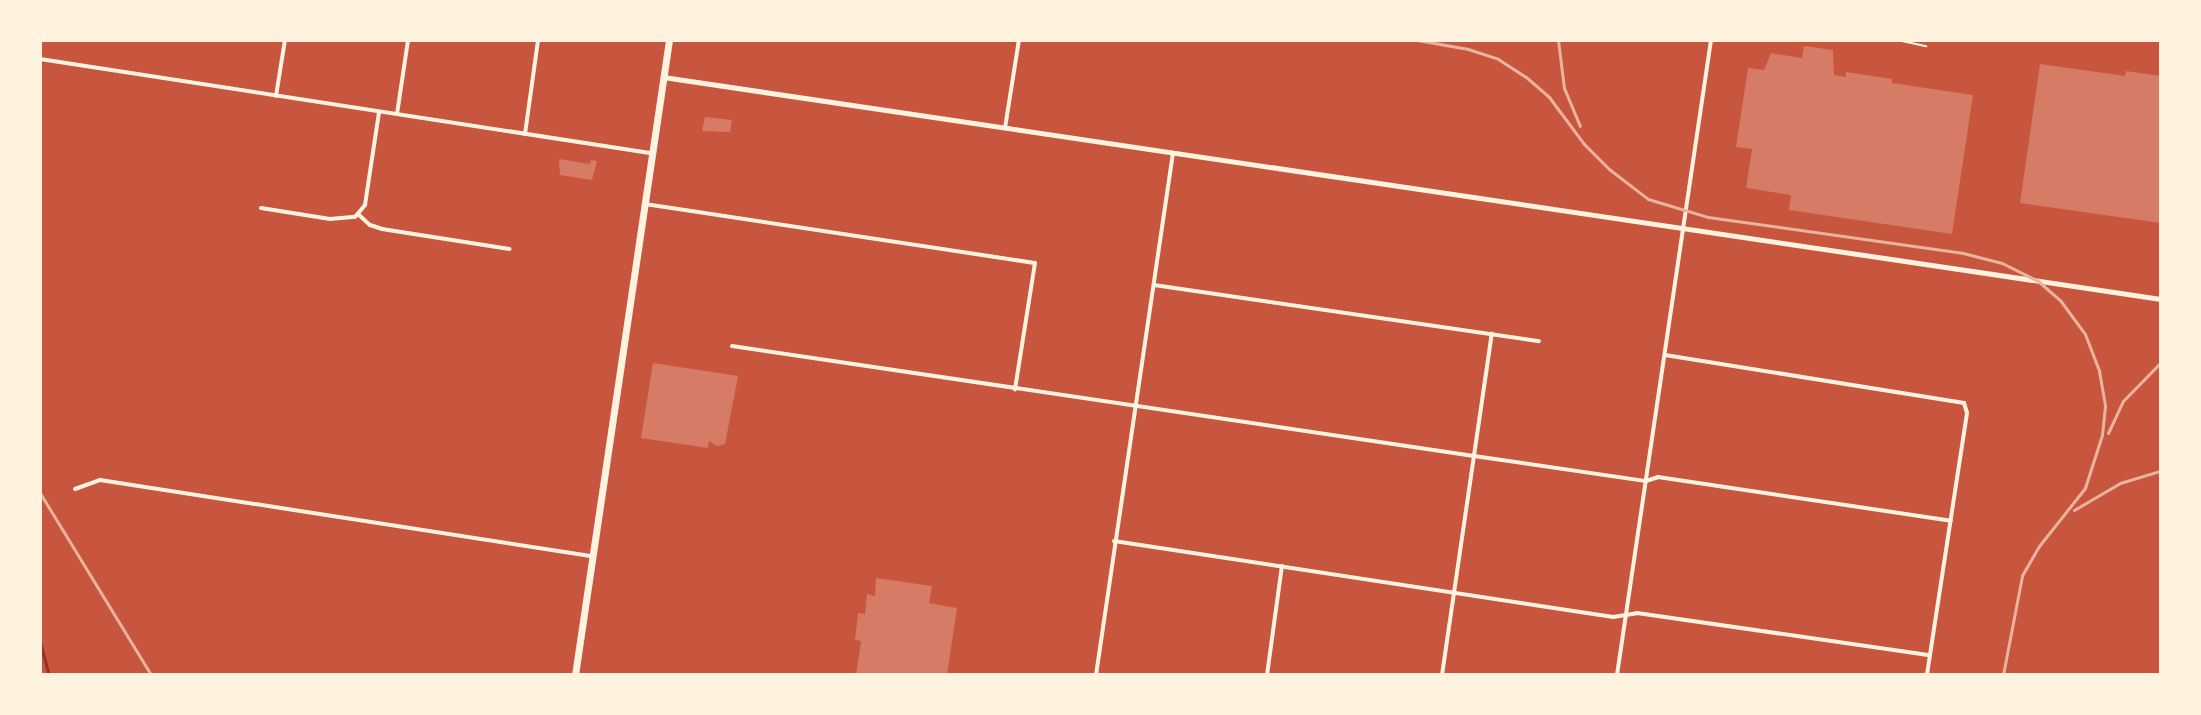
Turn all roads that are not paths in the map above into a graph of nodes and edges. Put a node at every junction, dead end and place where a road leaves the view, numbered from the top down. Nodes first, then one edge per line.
1 (285, 40) edge
2 (408, 40) edge
3 (538, 40) edge
4 (669, 40) edge
5 (1019, 40) edge
6 (1711, 40) edge
7 (1897, 40) edge
8 (1926, 46) dead end
9 (40, 59) edge
10 (663, 77) junction
11 (276, 96) junction
12 (379, 112) junction
13 (397, 114) junction
14 (1005, 128) junction
15 (525, 134) junction
16 (1173, 153) junction
17 (652, 154) junction
18 (645, 204) junction
19 (261, 208) dead end
20 (358, 214) junction
21 (1683, 228) junction
22 (509, 249) dead end
23 (1154, 285) junction
24 (2161, 299) edge
25 (1492, 334) junction
26 (1539, 341) dead end
27 (732, 346) dead end
28 (1665, 355) junction
29 (1015, 389) junction
30 (1136, 406) junction
31 (1474, 456) junction
32 (1646, 481) junction
33 (75, 489) dead end
34 (1951, 521) junction
35 (1114, 541) junction
36 (592, 556) junction
37 (1282, 566) junction
38 (1454, 592) junction
39 (1626, 616) junction
40 (1930, 655) junction
41 (575, 675) edge
42 (1096, 675) edge
43 (1267, 675) edge
44 (1442, 675) edge
45 (1617, 675) edge
46 (1927, 675) edge

1 - 11 street
2 - 13 street
3 - 15 street
4 - 10 main road
5 - 14 street
6 - 21 street
7 - 8 lane
9 - 11 street
10 - 14 street
10 - 17 main road
11 - 12 street
12 - 13 street
12 - 20 street
13 - 15 street
14 - 16 street
15 - 17 street
16 - 21 street
16 - 23 street
17 - 18 main road
18 - 29 street
18 - 36 main road
19 - 20 street
20 - 22 street
21 - 24 street
21 - 28 street
23 - 25 street
23 - 30 street
25 - 26 street
25 - 31 street
27 - 29 street
28 - 32 street
28 - 34 street
29 - 30 street
30 - 31 street
30 - 35 street
31 - 32 street
31 - 38 street
32 - 34 street
32 - 39 street
33 - 36 street
34 - 40 street
35 - 37 street
35 - 42 street
36 - 41 main road
37 - 38 street
37 - 43 street
38 - 39 street
38 - 44 street
39 - 40 street
39 - 45 street
40 - 46 street

